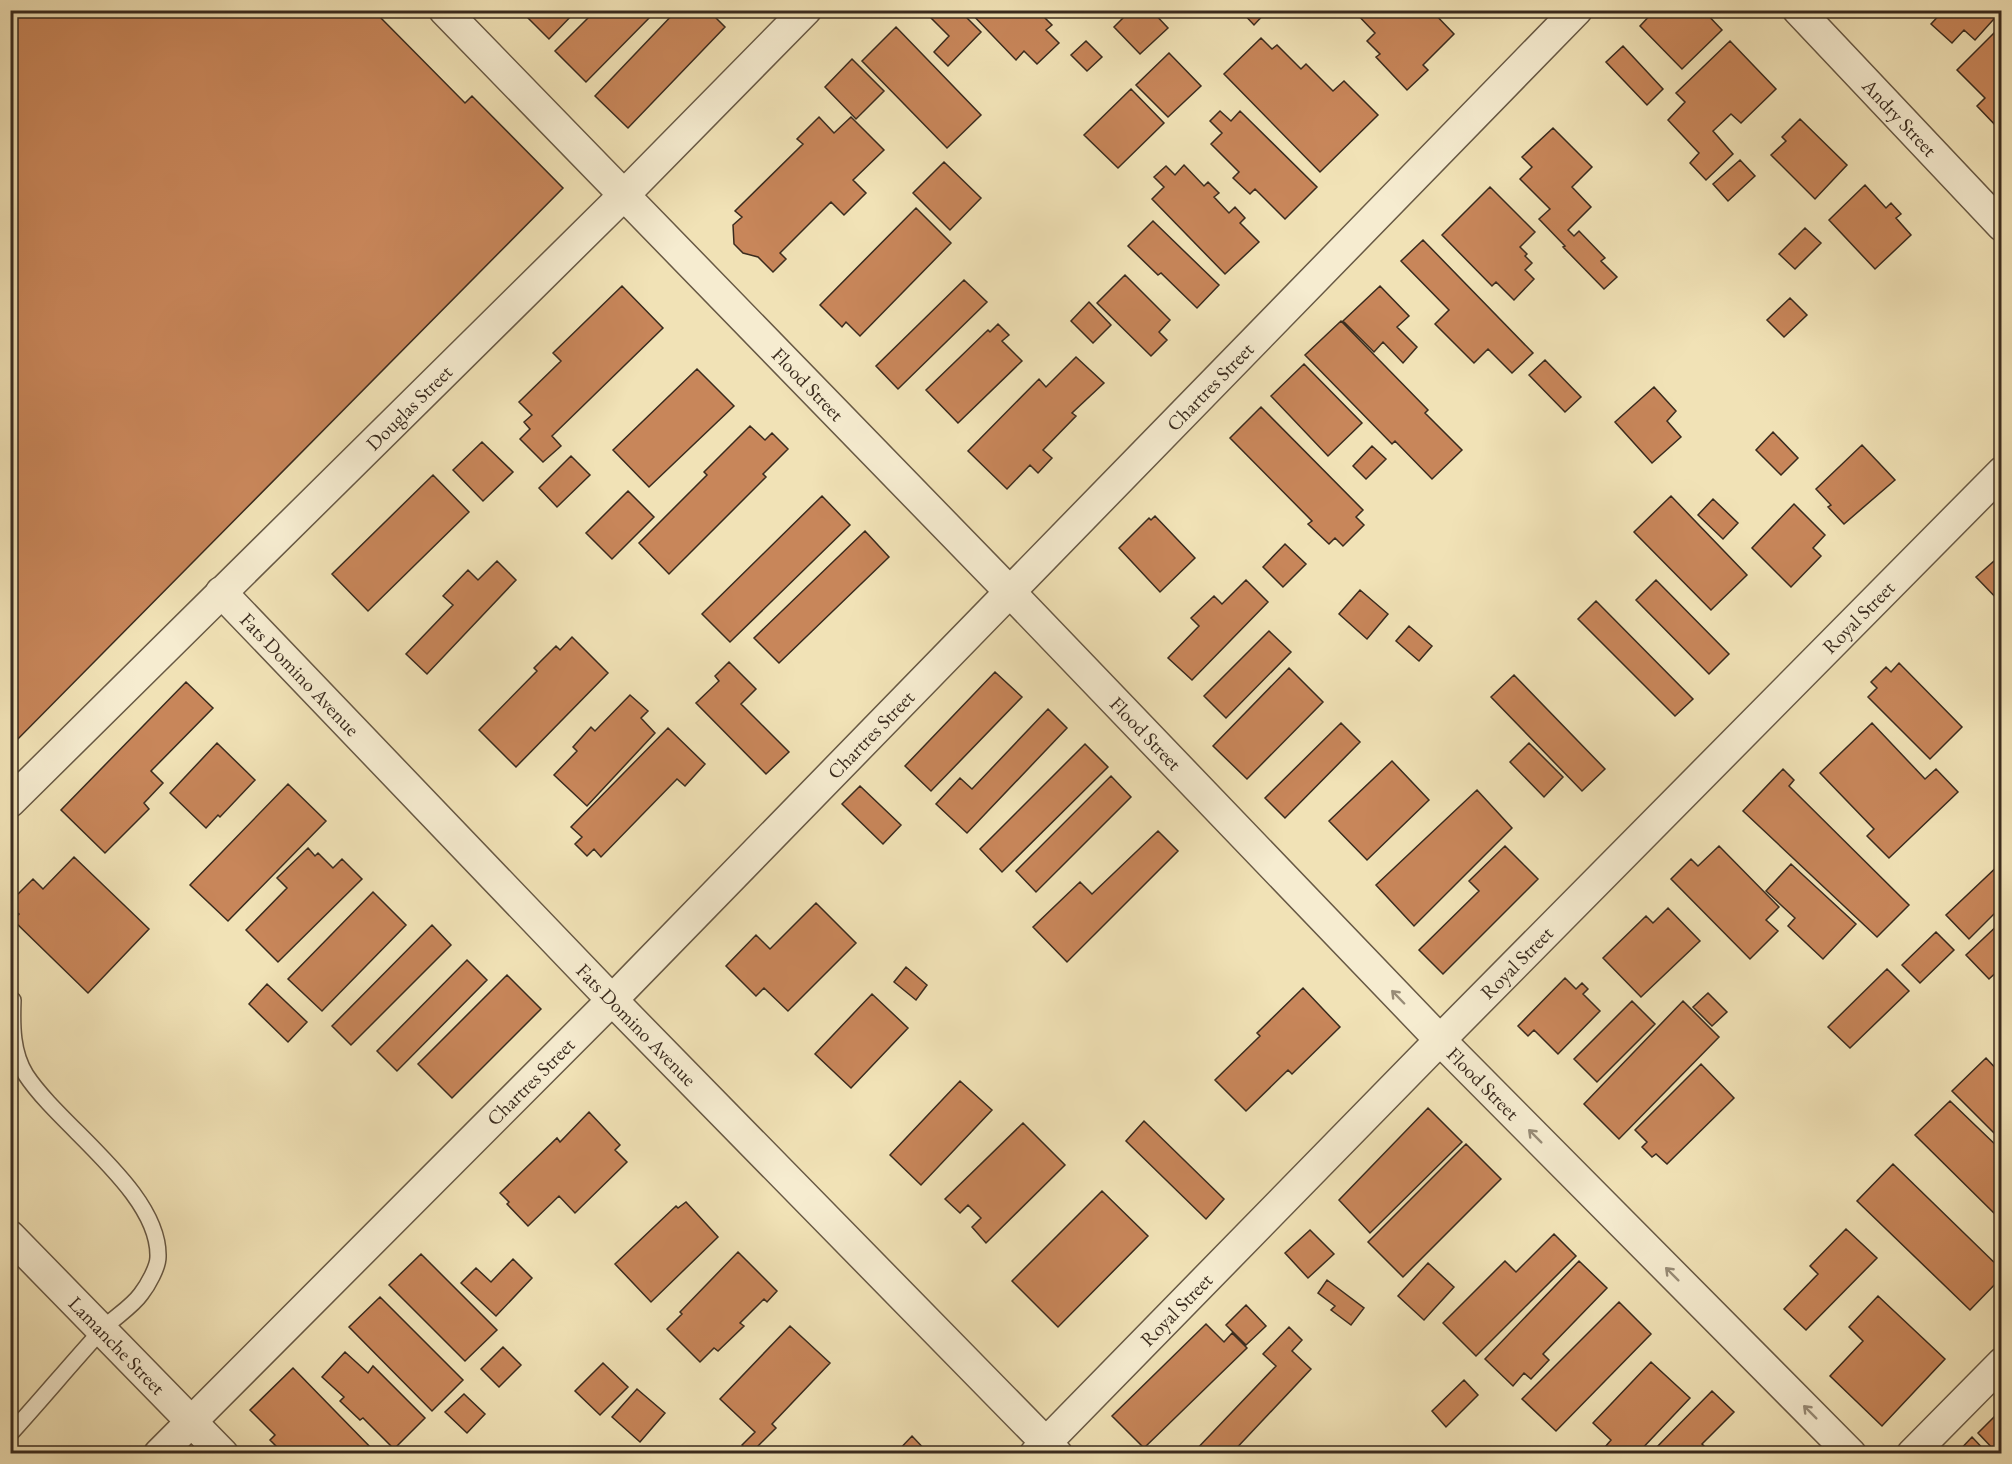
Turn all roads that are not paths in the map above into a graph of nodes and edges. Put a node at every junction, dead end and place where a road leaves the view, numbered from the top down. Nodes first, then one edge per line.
1 (444, 10) edge
2 (806, 10) edge
3 (1577, 10) edge
4 (1798, 10) edge
5 (624, 195) junction
6 (2001, 226) edge
7 (2001, 472) edge
8 (220, 592) junction
9 (1010, 592) junction
10 (10, 802) edge
11 (13, 1000) dead end
12 (612, 1000) junction
13 (1440, 1040) junction
14 (10, 1236) edge
15 (103, 1330) junction
16 (2001, 1363) edge
17 (192, 1421) junction
18 (10, 1434) edge
19 (1046, 1450) edge
20 (159, 1454) edge
21 (224, 1454) edge
22 (1851, 1454) edge
23 (1912, 1454) edge

1 - 5 street, Flood Street
2 - 5 street, Douglas Street
3 - 9 street, Chartres Street
4 - 6 street, Andry Street
5 - 8 street, Douglas Street
5 - 9 street, Flood Street
7 - 13 street, Royal Street
8 - 10 street, Douglas Street
8 - 12 street, Fats Domino Avenue
9 - 12 street, Chartres Street
13 -> 9 street, Flood Street
11 - 15 lane
12 - 17 street, Chartres Street
12 - 19 street, Fats Domino Avenue
13 - 19 street, Royal Street
22 -> 13 street, Flood Street
14 - 15 street, Lamanche Street
15 - 17 street, Lamanche Street
15 - 18 lane
16 - 23 street
17 - 20 street, Chartres Street
17 - 21 street, Lamanche Street

